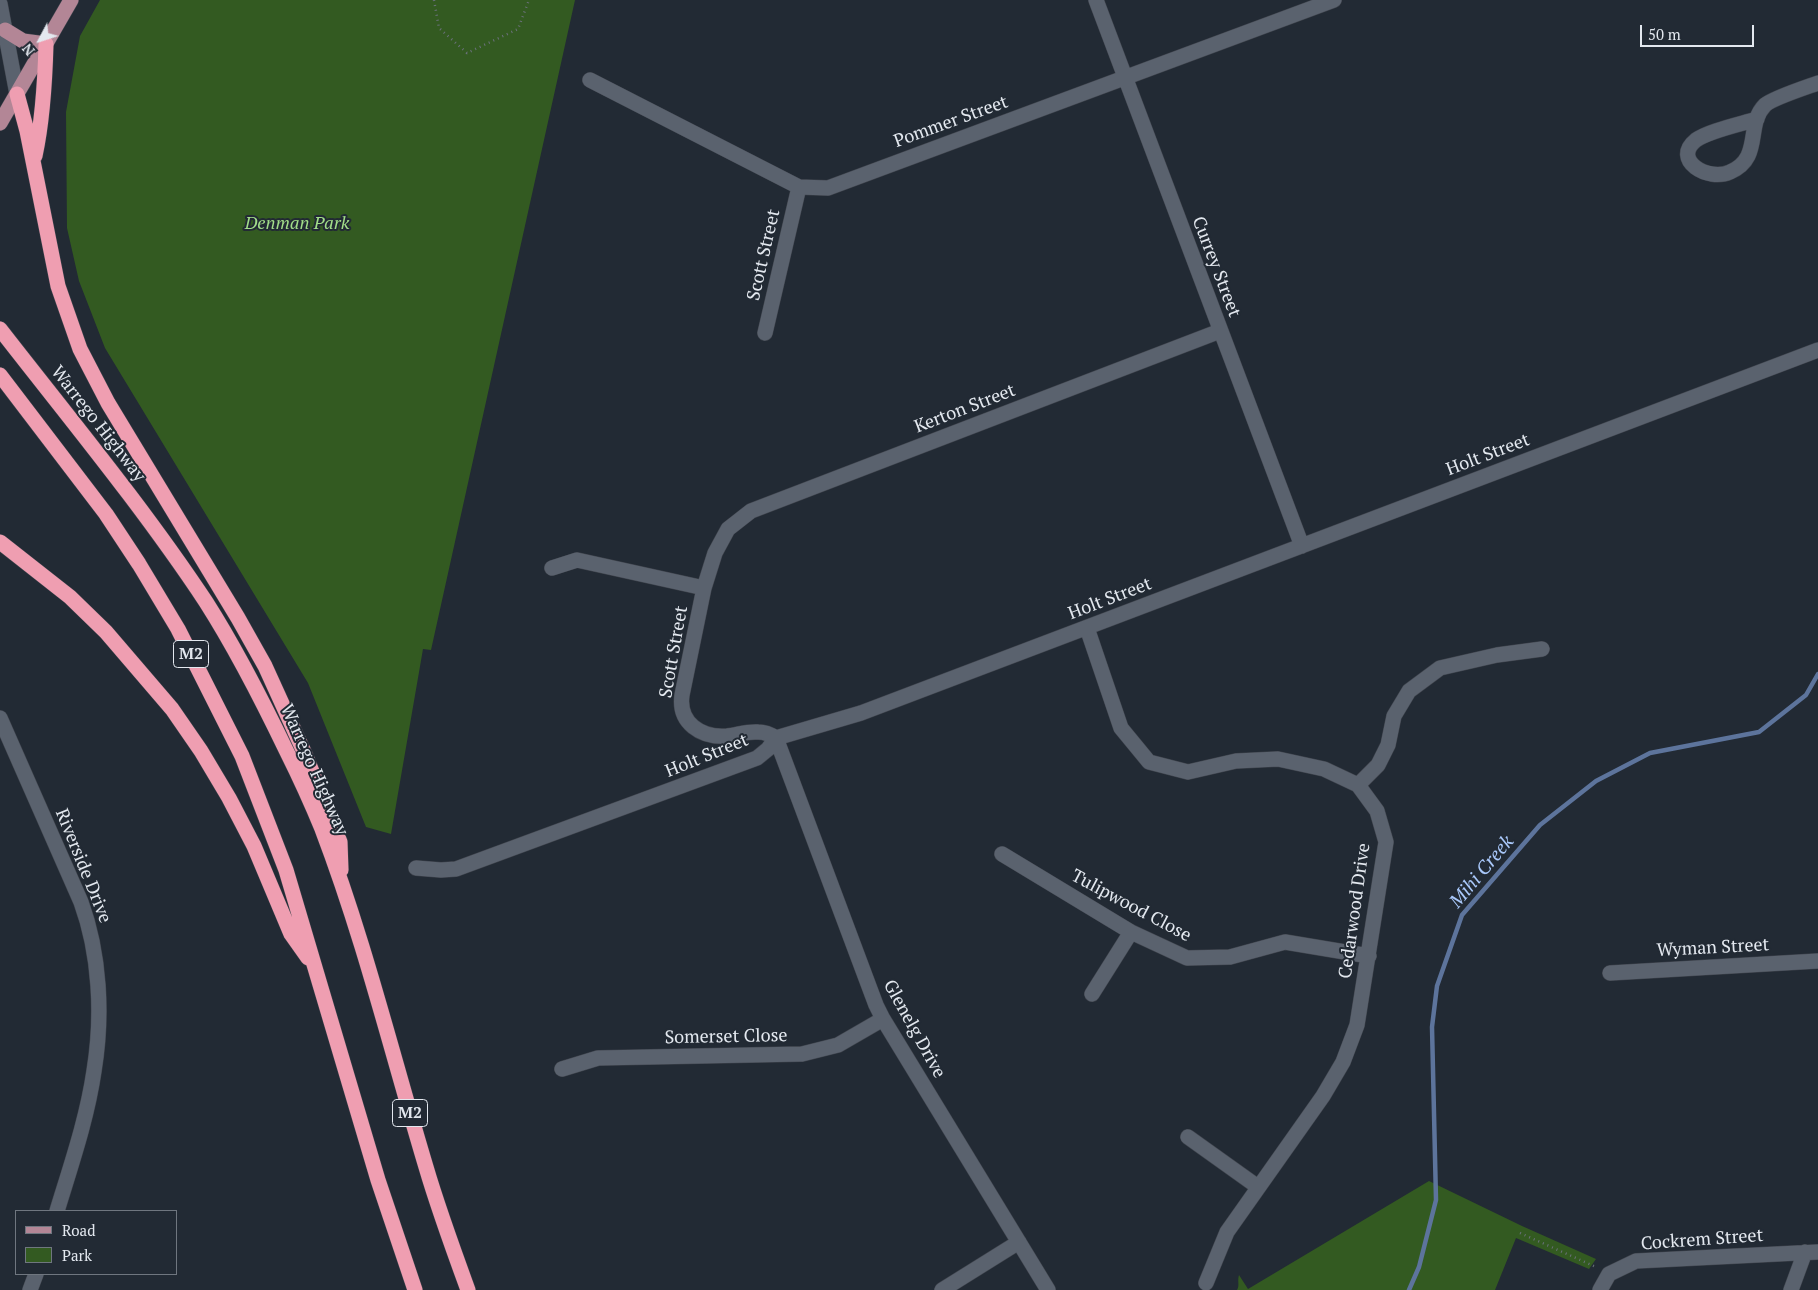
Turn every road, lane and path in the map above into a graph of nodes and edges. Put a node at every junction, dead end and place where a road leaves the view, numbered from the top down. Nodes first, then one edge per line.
1 (71, 0) edge
2 (434, 0) edge
3 (529, 0) edge
4 (1096, 0) edge
5 (1334, 0) edge
6 (0, 4) edge
7 (4, 30) junction
8 (46, 44) junction
9 (1126, 77) junction
10 (590, 80) dead end
11 (1818, 83) edge
12 (17, 94) junction
13 (1757, 119) junction
14 (0, 123) edge
15 (34, 162) junction
16 (799, 187) junction
17 (0, 329) edge
18 (1220, 331) junction
19 (765, 333) dead end
20 (1818, 350) edge
21 (0, 375) edge
22 (728, 529) joint
23 (0, 542) edge
24 (1302, 546) junction
25 (552, 568) dead end
26 (704, 588) junction
27 (1087, 628) junction
28 (1542, 649) dead end
29 (0, 718) edge
30 (776, 738) junction
31 (1358, 785) junction
32 (1002, 854) dead end
33 (416, 868) dead end
34 (341, 884) junction
35 (1131, 932) junction
36 (1368, 956) junction
37 (1818, 961) edge
38 (315, 967) junction
39 (1610, 973) dead end
40 (1092, 994) dead end
41 (883, 1020) junction
42 (562, 1070) dead end
43 (1188, 1137) dead end
44 (1258, 1187) junction
45 (57, 1210) edge
46 (1520, 1233) dead end
47 (1019, 1242) junction
48 (1812, 1252) edge
49 (1609, 1274) junction
50 (36, 1275) edge
51 (1206, 1282) dead end
52 (30, 1290) edge
53 (415, 1290) edge
54 (468, 1290) edge
55 (942, 1290) edge
56 (1048, 1290) edge
57 (1600, 1290) edge
58 (1791, 1290) edge

1 - 8 main road
2 - 3 path
4 - 9 street, Currey Street
5 - 9 street, Pommer Street
6 - 7 street
7 - 8 main road
7 - 12 street
8 - 12 main road
8 - 15 highway
9 - 16 street, Pommer Street
9 - 18 street, Currey Street
10 - 16 street, Pommer Street
11 - 13 street
12 - 14 main road
12 - 15 highway
13 - 13 street
15 - 34 highway
16 - 19 street, Scott Street
17 - 34 highway, Warrego Highway / M2
18 - 22 street, Kerton Street
18 - 24 street, Currey Street
20 - 24 street, Holt Street
21 - 38 highway, M2
22 - 26 street, Scott Street
23 - 38 highway
24 - 27 street, Holt Street
25 - 26 street
26 - 30 street, Scott Street
27 - 30 street, Holt Street
27 - 31 street, Cedarwood Drive
28 - 31 street
29 - 45 street, Riverside Drive
30 - 33 street, Holt Street
30 - 41 street, Glenelg Drive
31 - 36 street, Cedarwood Drive
32 - 35 street, Tulipwood Close
34 - 54 highway, Warrego Highway / M2
35 - 36 street, Tulipwood Close
35 - 40 street
36 - 44 street, Cedarwood Drive
37 - 39 street, Wyman Street
38 - 53 highway, M2
41 - 42 street, Somerset Close
41 - 47 street, Glenelg Drive
43 - 44 street
44 - 51 street, Cedarwood Drive
46 - 49 path
47 - 55 street
47 - 56 street, Glenelg Drive
48 - 49 street, Cockrem Street
48 - 58 street
49 - 57 street
50 - 52 street

